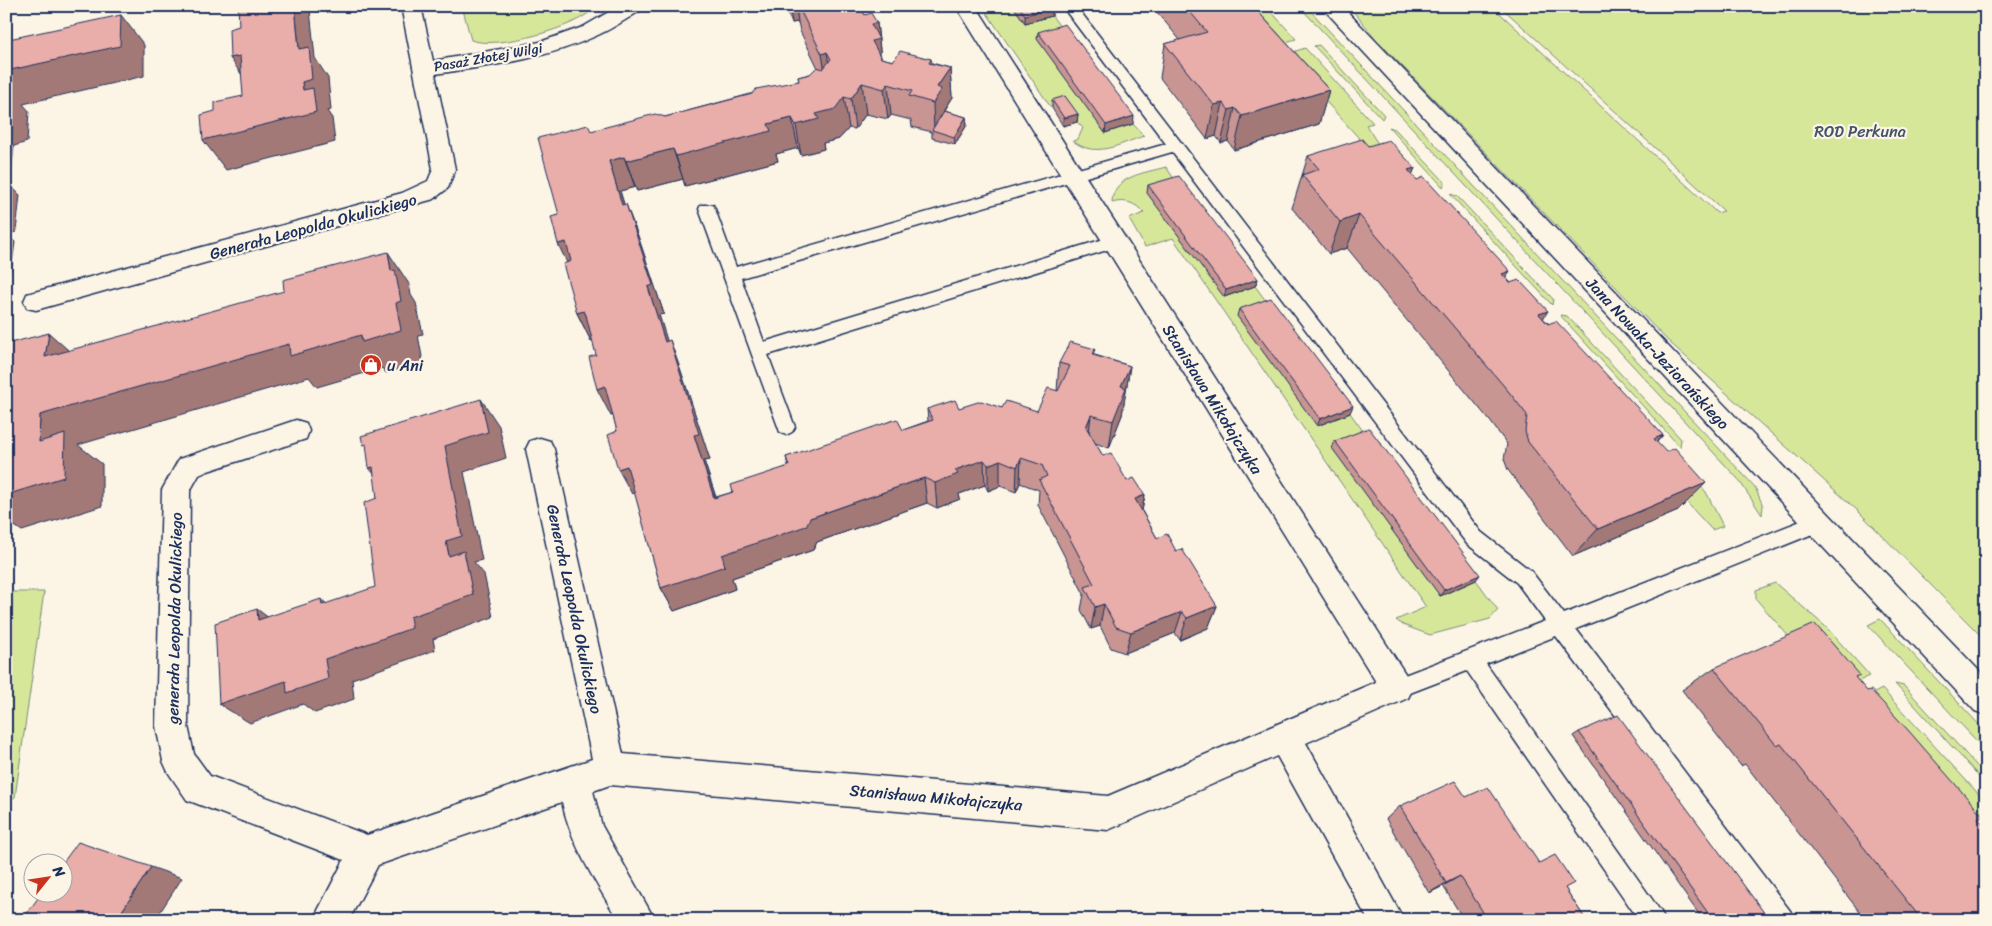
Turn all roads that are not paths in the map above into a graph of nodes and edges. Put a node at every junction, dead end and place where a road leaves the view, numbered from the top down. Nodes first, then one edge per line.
1 (411, 6) edge
2 (634, 6) edge
3 (966, 6) edge
4 (1069, 6) edge
5 (1331, 6) edge
6 (423, 69) junction
7 (1176, 146) junction
8 (1073, 177) junction
9 (707, 209) dead end
10 (1114, 242) junction
11 (731, 275) junction
12 (36, 301) dead end
13 (758, 351) junction
14 (786, 427) dead end
15 (296, 430) dead end
16 (540, 449) dead end
17 (1818, 523) junction
18 (1562, 626) junction
19 (1471, 660) junction
20 (1397, 688) junction
21 (1986, 700) edge
22 (1284, 736) junction
23 (610, 769) junction
24 (574, 780) junction
25 (368, 852) junction
26 (330, 920) edge
27 (638, 920) edge
28 (1387, 920) edge
29 (1653, 920) edge
30 (1784, 920) edge

1 - 6 street, Generała Leopolda Okulickiego
2 - 6 street, Pasaż Złotej Wilgi
3 - 8 street, Stanisława Mikołajczyka
4 - 7 lane
5 - 17 street, Jana Nowaka-Jeziorańskiego
6 - 12 street, Generała Leopolda Okulickiego
7 - 8 lane
7 - 18 lane
8 - 10 street, Stanisława Mikołajczyka
8 - 11 lane
9 - 11 lane
10 - 13 lane
10 - 20 street, Stanisława Mikołajczyka
11 - 13 lane
13 - 14 lane
15 - 25 street, generała Leopolda Okulickiego
16 - 23 street, Generała Leopolda Okulickiego
17 - 18 lane
17 - 21 street, Jana Nowaka-Jeziorańskiego
18 - 19 lane
18 - 30 lane
19 - 20 lane
19 - 29 lane
20 - 22 street, Stanisława Mikołajczyka
22 - 23 street, Stanisława Mikołajczyka
22 - 28 street
23 - 24 street, Stanisława Mikołajczyka
24 - 25 street, Stanisława Mikołajczyka
24 - 27 street
25 - 26 street

